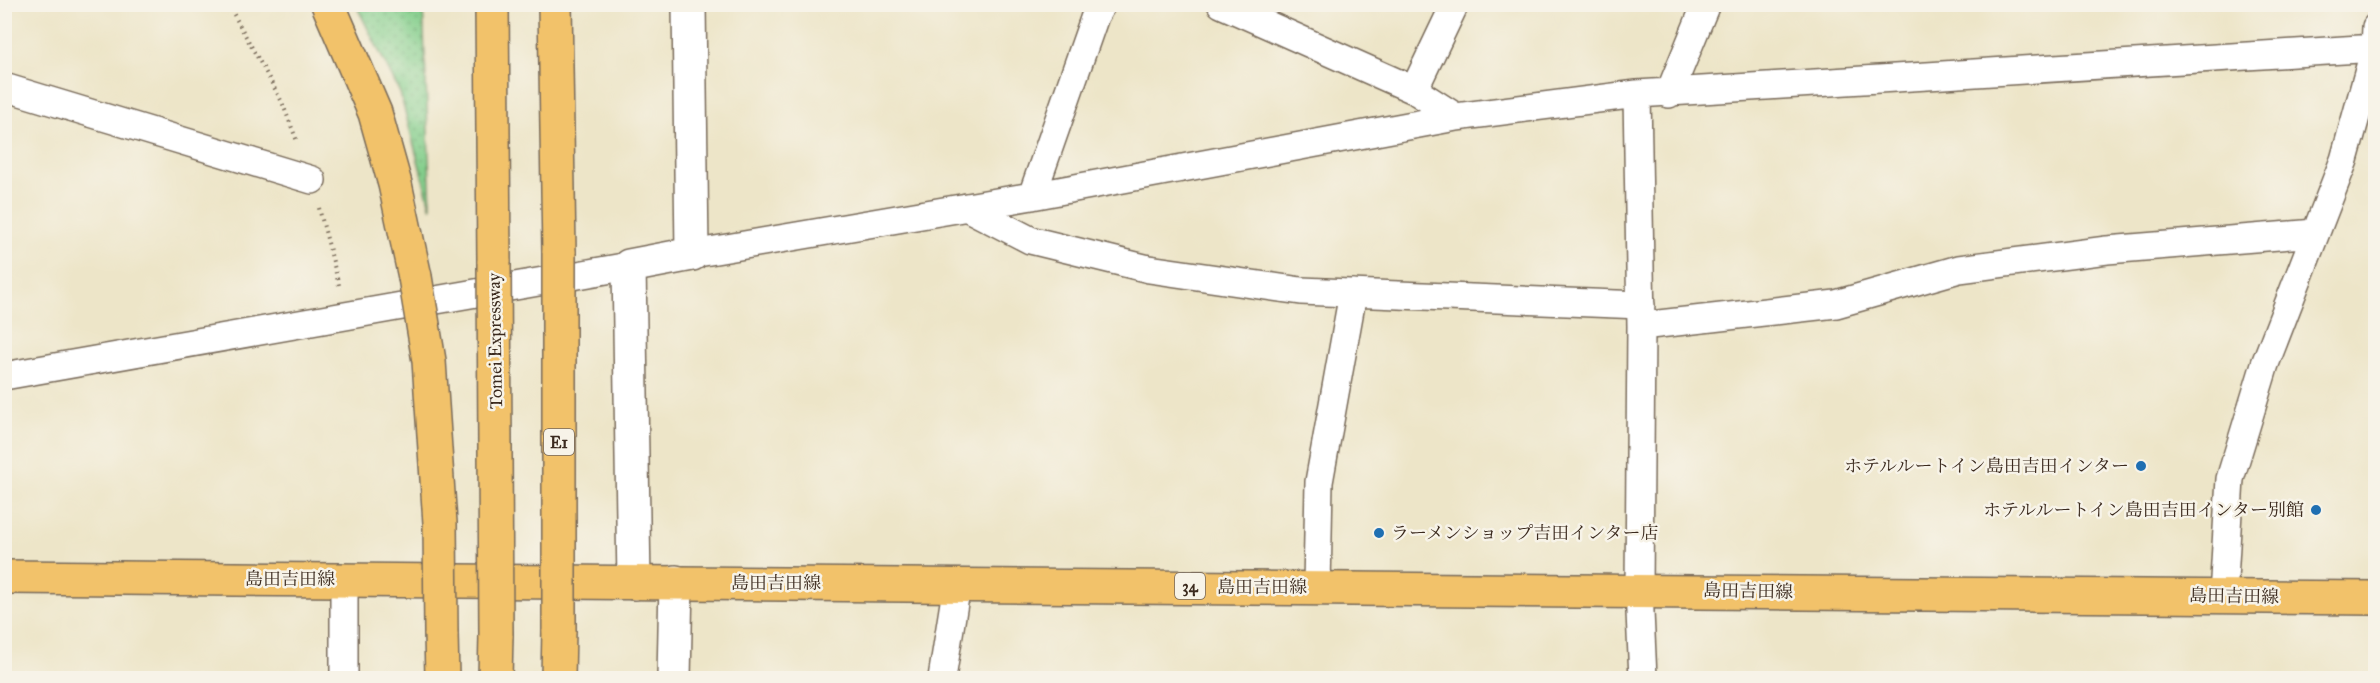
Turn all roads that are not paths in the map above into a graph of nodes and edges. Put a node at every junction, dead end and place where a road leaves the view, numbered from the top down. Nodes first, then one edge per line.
1 (328, 4) edge
2 (492, 4) edge
3 (555, 4) edge
4 (689, 4) edge
5 (1221, 4) edge
6 (1455, 4) edge
7 (1706, 4) edge
8 (1091, 8) edge
9 (2375, 41) edge
10 (4, 87) edge
11 (1414, 90) junction
12 (1637, 94) junction
13 (1669, 94) junction
14 (1456, 117) junction
15 (312, 180) dead end
16 (1032, 196) junction
17 (966, 207) junction
18 (2315, 233) junction
19 (692, 254) junction
20 (629, 266) junction
21 (1353, 293) junction
22 (1641, 316) junction
23 (4, 376) edge
24 (4, 577) edge
25 (344, 579) junction
26 (675, 582) junction
27 (634, 583) junction
28 (957, 584) junction
29 (1317, 587) junction
30 (1639, 590) junction
31 (2223, 596) junction
32 (2376, 598) edge
33 (344, 678) edge
34 (442, 678) edge
35 (495, 678) edge
36 (558, 678) edge
37 (674, 678) edge
38 (942, 678) edge
39 (1643, 678) edge

1 - 34 main road, bridge
2 - 35 main road, Tomei Expressway, bridge
3 - 36 main road, E1, bridge
4 - 19 street
5 - 11 street
6 - 11 street
7 - 13 street
8 - 16 street
9 - 13 street
9 - 18 street
10 - 15 street
11 - 14 street
12 - 13 street
12 - 14 street
12 - 22 street
14 - 16 street
16 - 17 street
17 - 19 street
17 - 21 street
18 - 22 street
18 - 31 street
19 - 20 street
20 - 23 street
20 - 27 street
21 - 22 street
21 - 29 street
22 - 30 street
24 - 25 main road, 島田吉田線 / 34
25 - 27 main road, 島田吉田線 / 34
25 - 33 street
26 - 27 main road, 島田吉田線 / 34
26 - 28 main road, 島田吉田線 / 34
26 - 37 street
28 - 29 main road, 島田吉田線 / 34
28 - 38 street
29 - 30 main road, 島田吉田線 / 34
30 - 31 main road, 島田吉田線 / 34
30 - 39 street
31 - 32 main road, 島田吉田線 / 34

